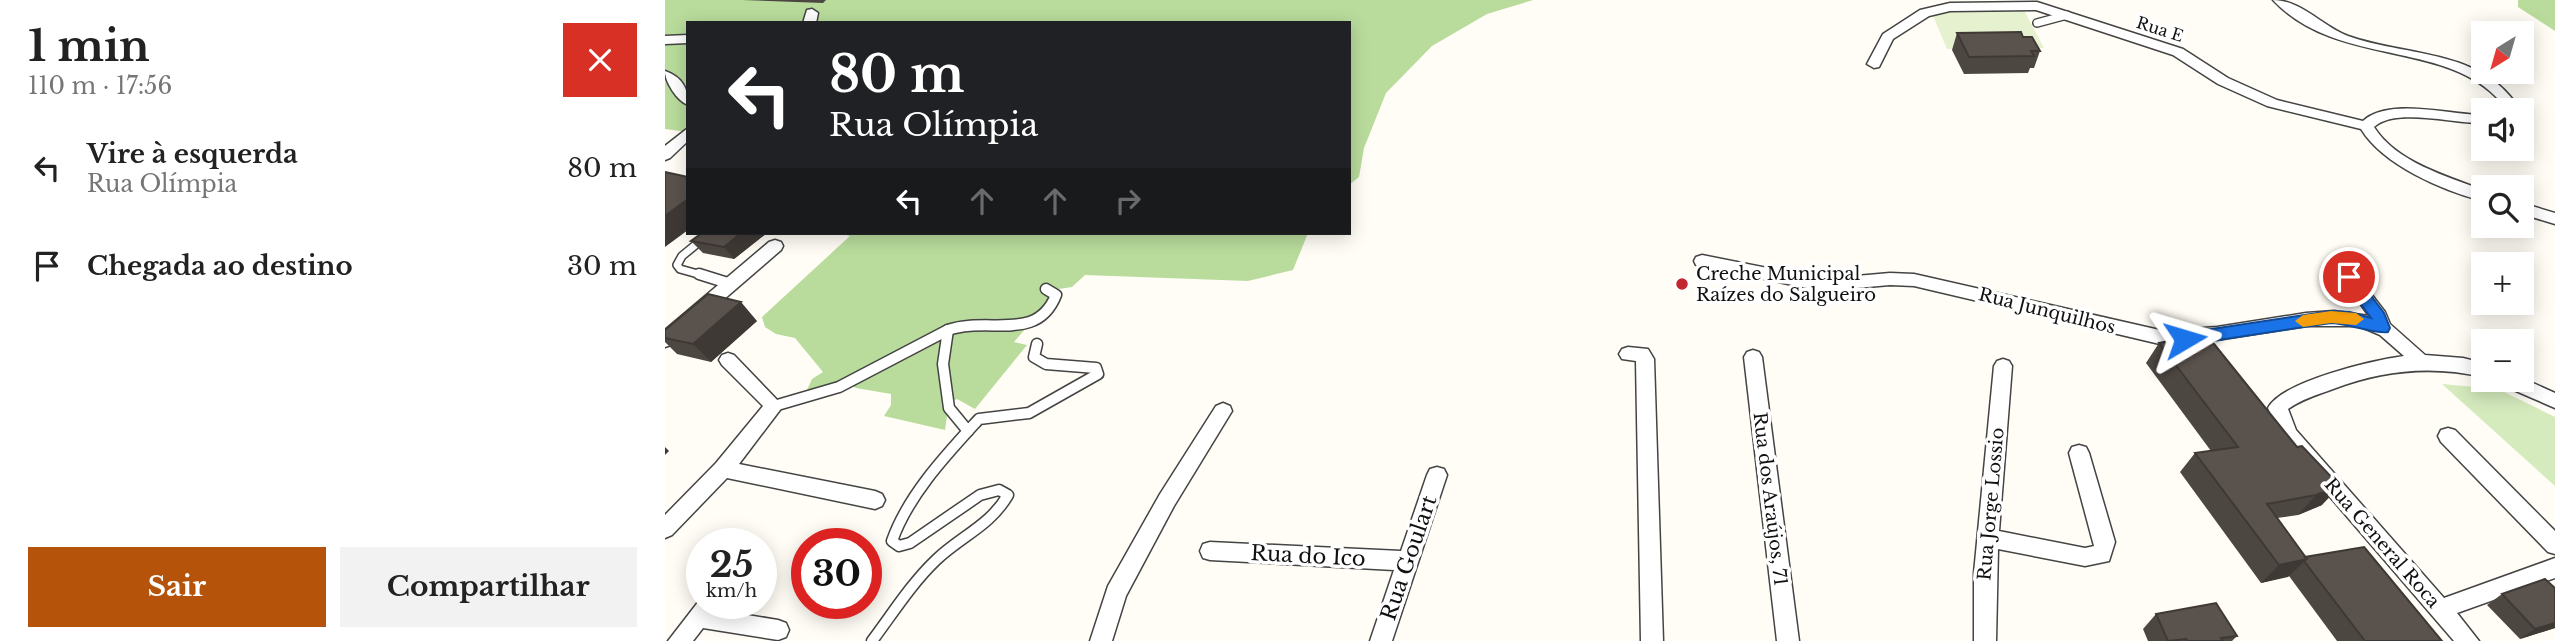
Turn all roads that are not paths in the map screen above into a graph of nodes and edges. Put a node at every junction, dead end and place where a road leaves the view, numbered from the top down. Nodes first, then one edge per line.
1 (2279, 0) edge
2 (2067, 15) junction
3 (2037, 23) dead end
4 (665, 40) edge
5 (686, 40) edge
6 (1874, 64) dead end
7 (665, 75) edge
8 (686, 98) edge
9 (2504, 98) edge
10 (2471, 118) edge
11 (2366, 126) junction
12 (686, 134) edge
13 (665, 155) edge
14 (2471, 190) edge
15 (2534, 212) edge
16 (2555, 219) edge
17 (708, 235) edge
18 (775, 246) dead end
19 (1702, 261) dead end
20 (2349, 277) dead end
21 (731, 284) junction
22 (1046, 289) dead end
23 (2382, 328) junction
24 (948, 330) junction
25 (665, 340) edge
26 (1037, 344) dead end
27 (1628, 354) dead end
28 (1753, 357) dead end
29 (728, 359) dead end
30 (2421, 362) junction
31 (2003, 366) dead end
32 (2471, 366) edge
33 (2534, 391) edge
34 (2555, 401) edge
35 (774, 406) junction
36 (1223, 411) dead end
37 (968, 430) junction
38 (2448, 436) dead end
39 (2079, 453) dead end
40 (723, 469) junction
41 (1437, 475) dead end
42 (875, 500) dead end
43 (665, 529) edge
44 (1988, 538) junction
45 (2555, 545) edge
46 (1210, 551) dead end
47 (1407, 561) junction
48 (2555, 568) edge
49 (2440, 609) junction
50 (696, 619) edge
51 (735, 619) edge
52 (778, 631) dead end
53 (679, 641) edge
54 (872, 641) edge
55 (1101, 641) edge
56 (1381, 641) edge
57 (1651, 641) edge
58 (1788, 641) edge
59 (1985, 641) edge
60 (2468, 641) edge

1 - 9 street
2 - 3 lane
2 - 6 street, Rua E
2 - 11 street, Rua E
4 - 5 street
7 - 8 street
10 - 11 street
11 - 14 street
12 - 13 street
15 - 16 street
17 - 21 lane
18 - 21 street
19 - 23 street, Rua Junquilhos
20 - 23 street
21 - 25 street
22 - 24 lane
23 - 30 street, Rua Junquilhos
24 - 35 lane
24 - 37 lane
26 - 37 lane
27 - 57 street
28 - 58 street, Rua dos Araújos, 71
29 - 35 street
30 - 32 street
30 - 49 street, Rua General Roca
31 - 44 street, Rua Jorge Lossio
33 - 34 street
35 - 40 street
36 - 55 street
37 - 54 lane
38 - 45 street
39 - 44 street
40 - 42 street
40 - 43 street
41 - 47 street, Rua Goulart
44 - 59 street, Rua Jorge Lossio
46 - 47 street, Rua do Ico
47 - 56 street, Rua Goulart
48 - 49 street
49 - 60 street, Rua General Roca
50 - 53 street
51 - 52 street

